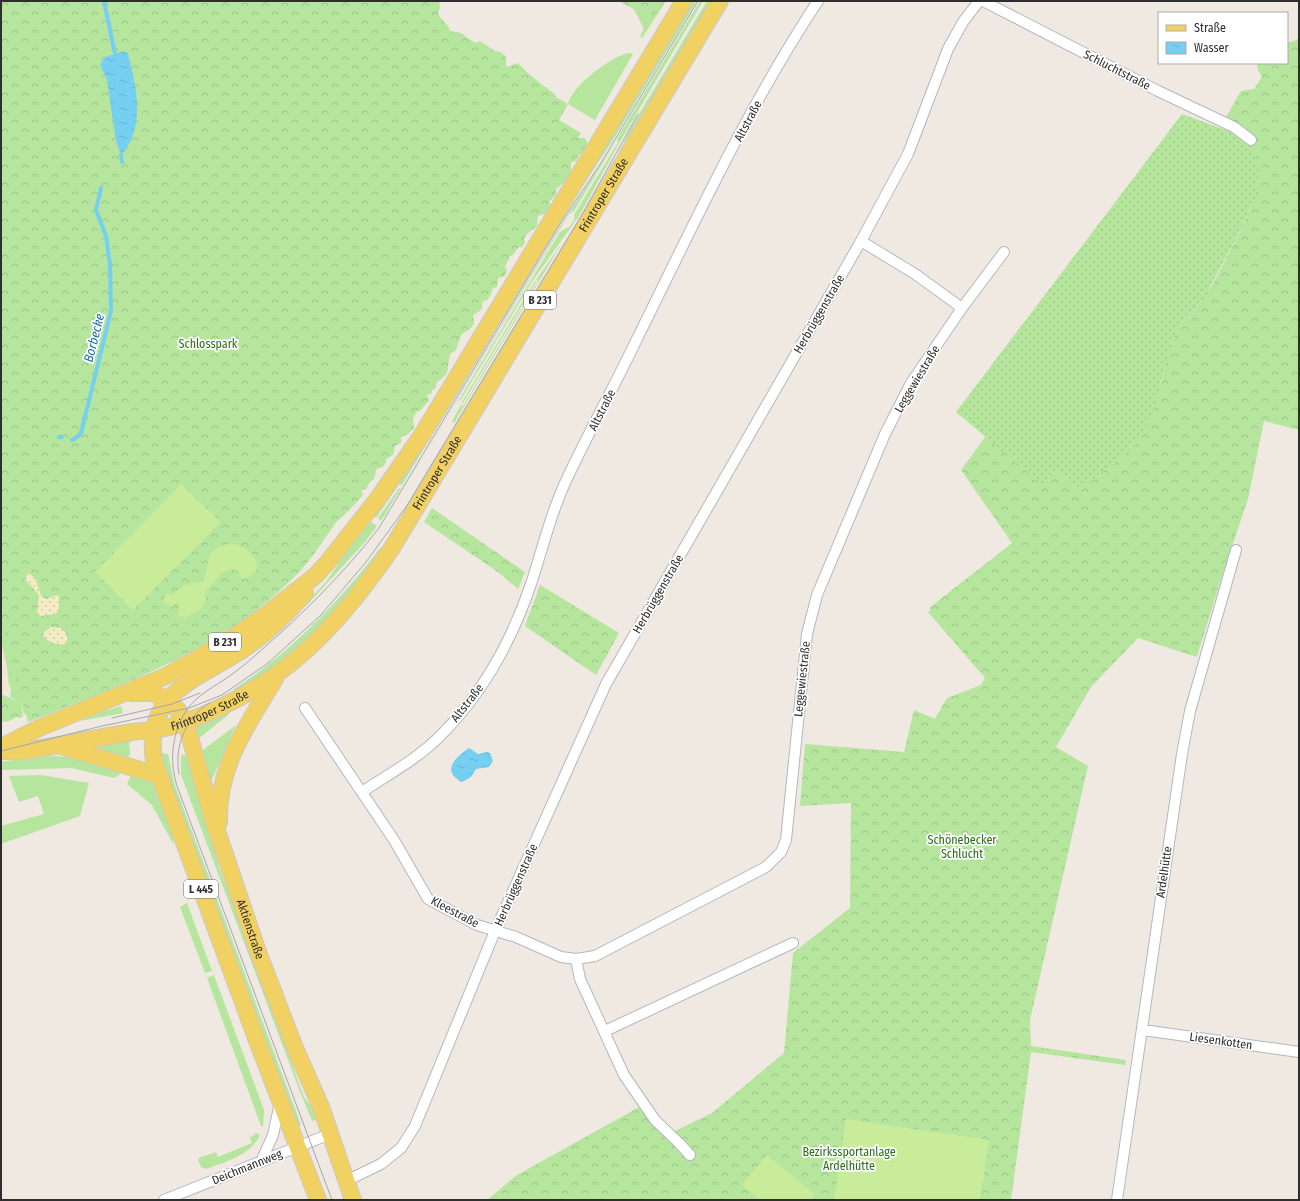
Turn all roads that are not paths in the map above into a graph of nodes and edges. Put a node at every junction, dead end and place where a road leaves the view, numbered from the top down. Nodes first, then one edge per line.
1 (684, 1) edge
2 (720, 1) edge
3 (818, 1) edge
4 (979, 1) edge
5 (983, 1) edge
6 (1251, 140) dead end
7 (861, 241) junction
8 (1004, 252) dead end
9 (962, 308) junction
10 (1236, 550) dead end
11 (315, 576) junction
12 (277, 676) junction
13 (126, 693) junction
14 (167, 699) junction
15 (305, 708) dead end
16 (185, 723) junction
17 (153, 730) junction
18 (57, 745) junction
19 (1, 747) edge
20 (1, 751) edge
21 (160, 776) junction
22 (362, 792) junction
23 (220, 838) junction
24 (495, 931) junction
25 (793, 943) dead end
26 (576, 959) junction
27 (1142, 1030) junction
28 (605, 1031) junction
29 (1299, 1052) edge
30 (280, 1102) junction
31 (330, 1134) junction
32 (298, 1146) junction
33 (690, 1155) dead end
34 (261, 1162) junction
35 (346, 1181) junction
36 (164, 1200) edge
37 (318, 1200) edge
38 (353, 1200) edge
39 (1117, 1200) edge

1 - 11 main road, B 231
2 - 12 main road, Frintroper Straße / B 231
3 - 22 street, Altstraße
4 - 7 street, Herbrüggenstraße
5 - 6 street, Schluchtstraße
7 - 9 street
7 - 24 street, Herbrüggenstraße
8 - 9 street, Leggewiestraße
9 - 26 street, Leggewiestraße
10 - 27 street, Ardelhütte
11 - 13 main road, B 231
11 - 14 main road
12 - 16 main road, Frintroper Straße / B 231
12 - 23 main road, B 231
13 - 14 main road
13 - 19 main road, B 231
14 - 16 main road, Aktienstraße / L 445
14 - 17 main road
15 - 22 street, Kleestraße
16 - 17 main road, Frintroper Straße / B 231
16 - 23 main road, Aktienstraße / L 445
17 - 18 main road, Frintroper Straße / B 231
17 - 21 main road, L 445
18 - 20 main road, Frintroper Straße / B 231
18 - 21 main road
21 - 30 main road, L 445
22 - 24 street, Kleestraße
23 - 31 main road, Aktienstraße / L 445
24 - 26 street, Kleestraße
24 - 35 street, Herbrüggenstraße
25 - 28 street
26 - 28 street
27 - 29 street, Liesenkotten
27 - 39 street, Ardelhütte
28 - 33 street
30 - 32 main road, L 445
30 - 34 street
31 - 32 street, Deichmannweg
31 - 35 main road, Aktienstraße / L 445
32 - 34 street, Deichmannweg
32 - 37 main road, L 445
34 - 36 street, Deichmannweg
35 - 38 main road, Aktienstraße / L 445

